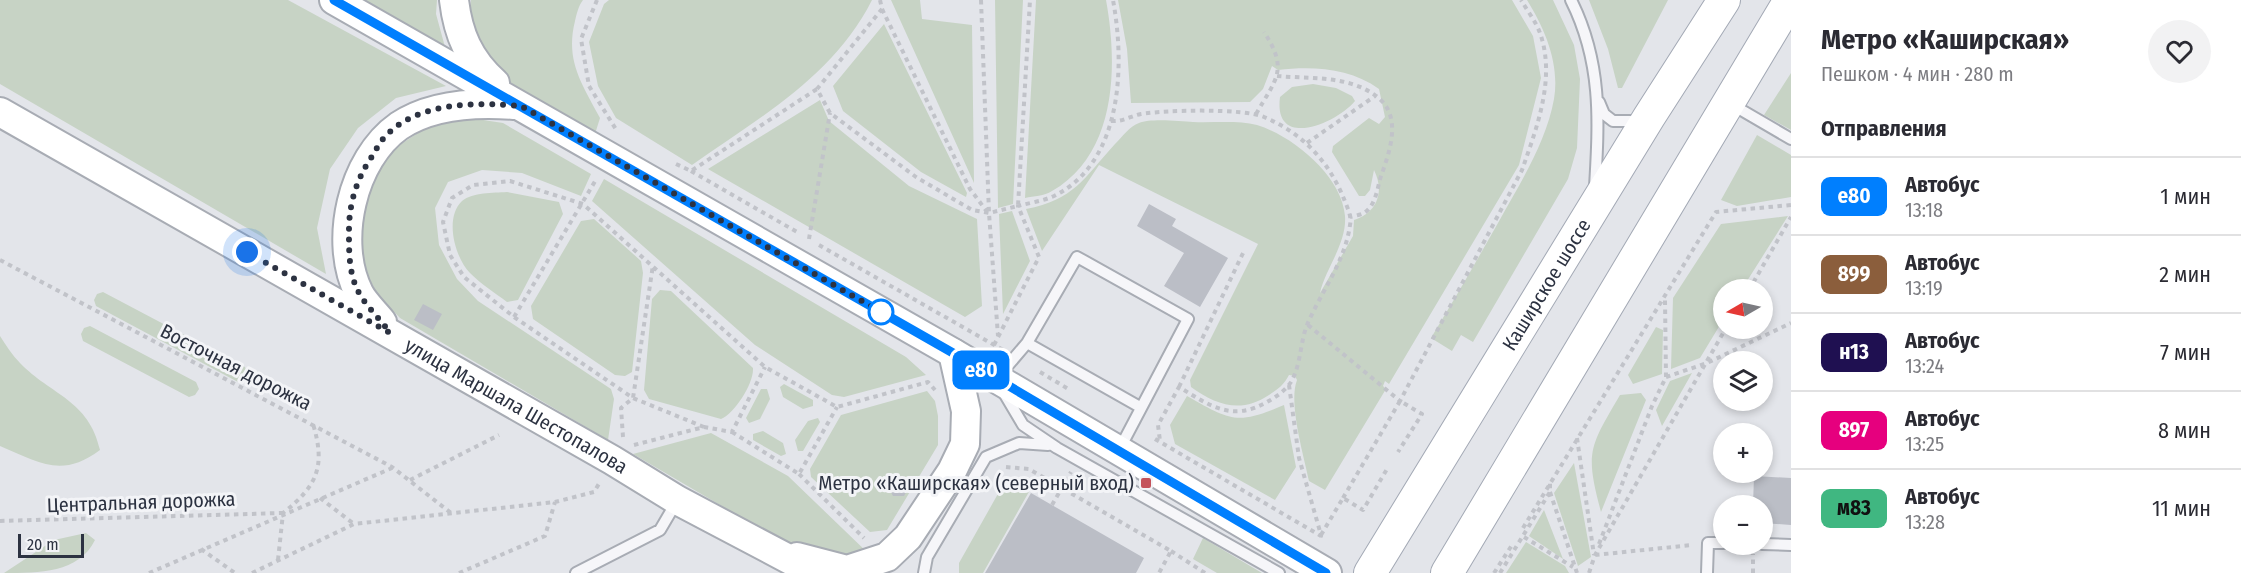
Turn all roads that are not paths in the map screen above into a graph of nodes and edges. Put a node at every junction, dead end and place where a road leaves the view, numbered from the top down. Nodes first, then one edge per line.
1 (334, 0) edge
2 (454, 0) edge
3 (1571, 0) edge
4 (1705, 0) edge
5 (1724, 0) edge
6 (1789, 4) edge
7 (1597, 96) junction
8 (1729, 103) junction
9 (521, 106) junction
10 (0, 112) edge
11 (1652, 113) junction
12 (1791, 139) edge
13 (1594, 206) junction
14 (390, 333) junction
15 (1026, 343) junction
16 (953, 353) junction
17 (996, 380) junction
18 (1140, 407) junction
19 (1057, 448) junction
20 (1119, 450) junction
21 (677, 500) junction
22 (1713, 543) edge
23 (1773, 544) edge
24 (1791, 545) edge
25 (778, 552) junction
26 (1320, 561) edge
27 (805, 571) edge
28 (576, 573) edge
29 (924, 573) edge
30 (1279, 573) edge
31 (1370, 573) edge
32 (1448, 573) edge
33 (1707, 573) edge

1 - 9 main road
2 - 9 main road
3 - 7 lane
4 - 11 main road
5 - 11 main road, Каширское шоссе
6 - 8 main road
7 - 11 lane
7 - 13 lane
8 - 12 lane
8 - 32 main road
9 - 14 main road
9 - 16 main road
10 - 14 main road, улица Маршала Шестопалова
11 - 13 main road, Каширское шоссе
13 - 31 main road, Каширское шоссе
14 - 21 main road, улица Маршала Шестопалова
15 - 17 lane
15 - 18 lane
15 - 18 lane
16 - 17 main road
16 - 25 main road
17 - 19 lane
17 - 20 main road
18 - 20 lane
19 - 29 lane
19 - 30 lane
20 - 26 main road
21 - 25 main road, улица Маршала Шестопалова
21 - 28 lane
22 - 33 lane
23 - 24 lane
25 - 27 main road, улица Маршала Шестопалова

